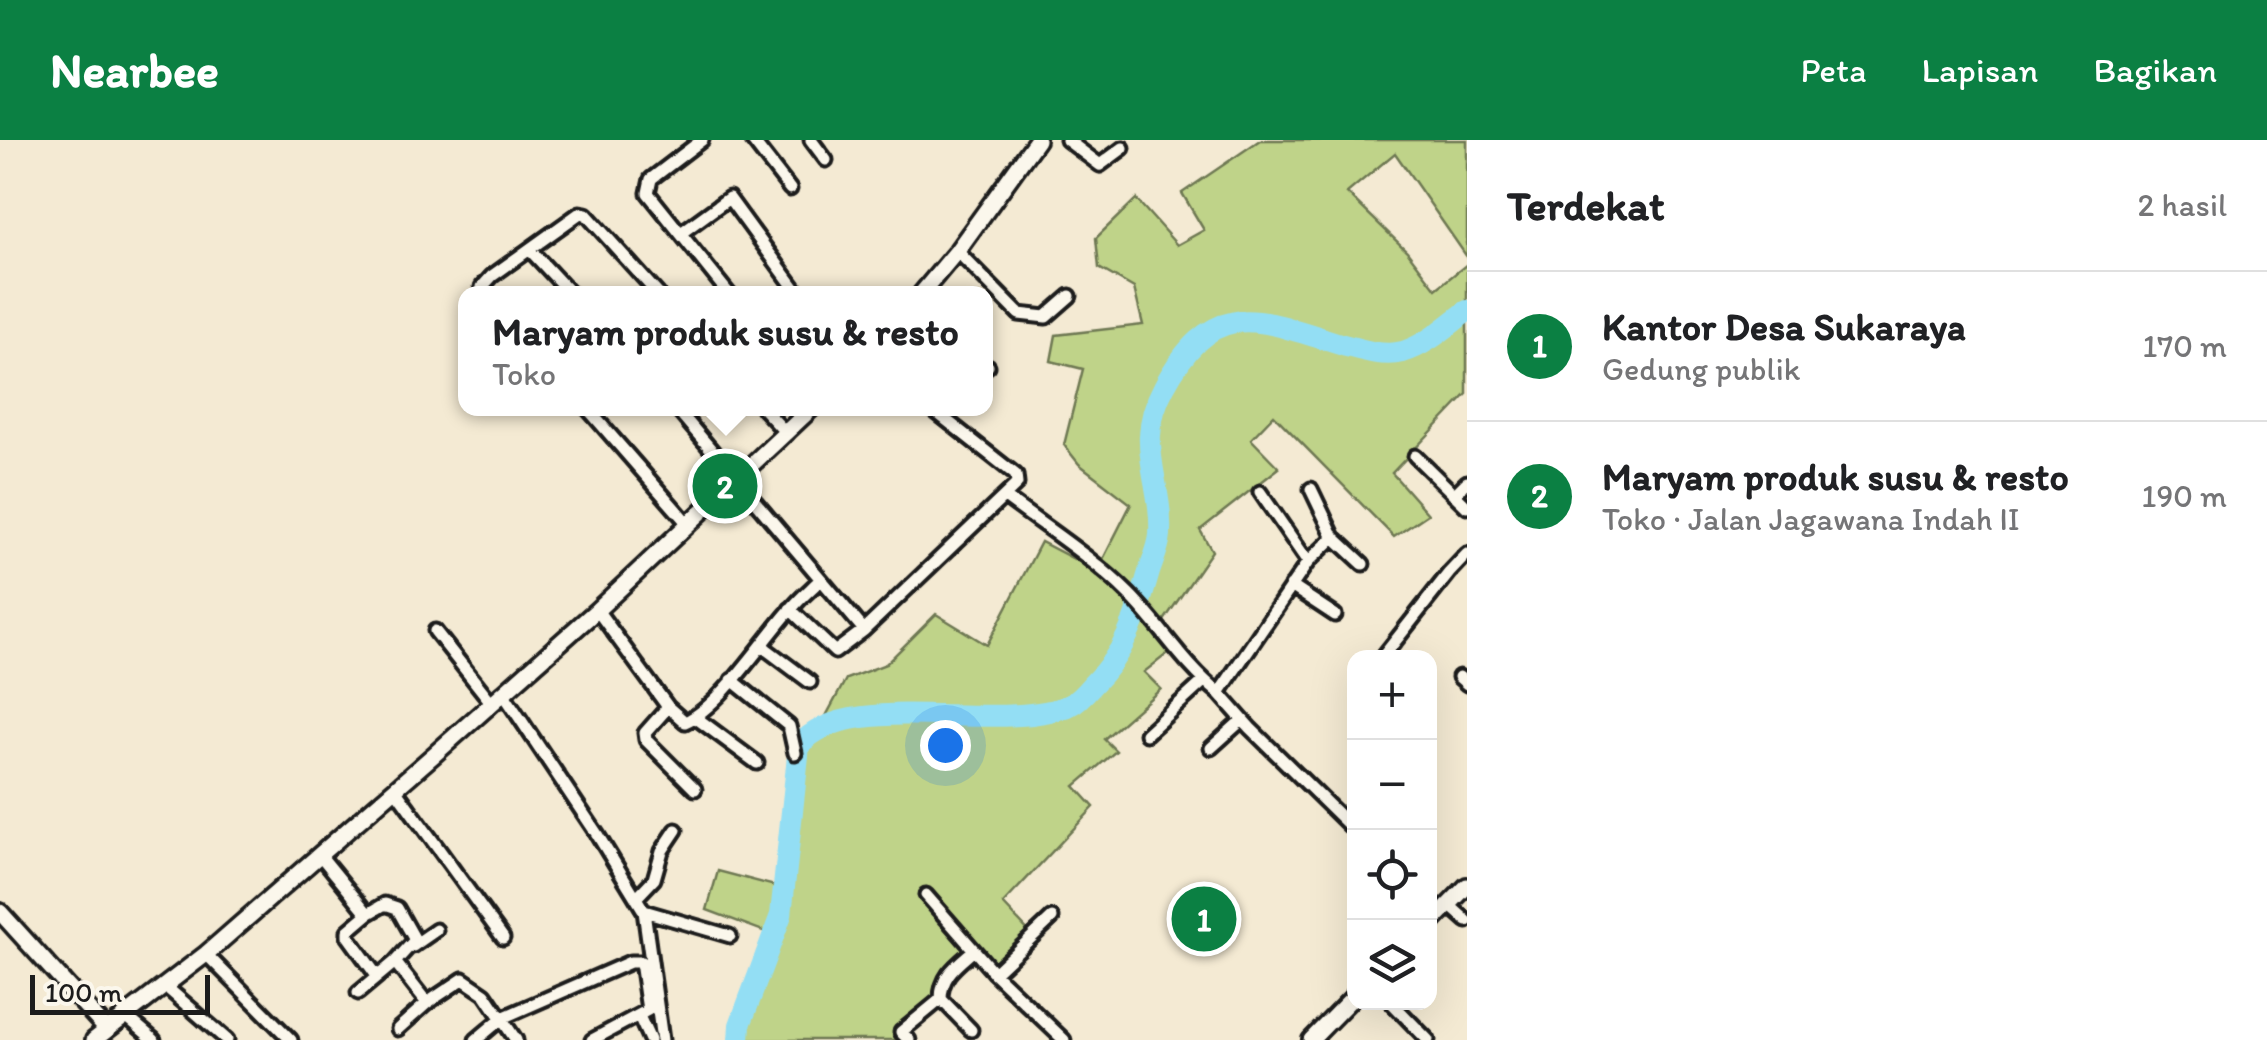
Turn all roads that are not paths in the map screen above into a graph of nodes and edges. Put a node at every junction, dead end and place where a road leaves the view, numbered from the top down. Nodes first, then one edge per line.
1 (702, 140) edge
2 (752, 140) edge
3 (811, 140) edge
4 (1067, 140) edge
5 (1035, 141) edge
6 (1123, 148) dead end
7 (826, 160) dead end
8 (790, 189) dead end
9 (681, 233) junction
10 (530, 250) junction
11 (957, 251) junction
12 (483, 286) edge
13 (564, 286) edge
14 (651, 286) edge
15 (723, 286) edge
16 (793, 286) edge
17 (928, 286) edge
18 (992, 286) edge
19 (993, 287) edge
20 (1070, 296) dead end
21 (595, 416) edge
22 (683, 416) edge
23 (771, 416) edge
24 (804, 416) edge
25 (941, 416) edge
26 (787, 434) junction
27 (1416, 456) dead end
28 (738, 479) junction
29 (1467, 482) edge
30 (1311, 489) dead end
31 (1260, 492) dead end
32 (1456, 493) junction
33 (1005, 497) junction
34 (1467, 507) edge
35 (689, 525) junction
36 (1334, 538) junction
37 (1467, 554) edge
38 (1308, 562) junction
39 (1363, 564) dead end
40 (820, 580) junction
41 (1291, 586) junction
42 (790, 609) junction
43 (598, 610) junction
44 (1335, 615) dead end
45 (864, 630) junction
46 (435, 631) dead end
47 (762, 646) junction
48 (1388, 650) edge
49 (732, 680) junction
50 (1204, 681) junction
51 (810, 682) dead end
52 (1219, 693) junction
53 (497, 698) junction
54 (668, 707) junction
55 (696, 717) junction
56 (1242, 720) junction
57 (1146, 734) dead end
58 (1211, 748) dead end
59 (795, 754) dead end
60 (757, 763) dead end
61 (394, 789) junction
62 (694, 789) dead end
63 (1347, 823) edge
64 (676, 830) dead end
65 (320, 855) junction
66 (1467, 886) edge
67 (926, 895) dead end
68 (636, 898) junction
69 (644, 911) junction
70 (1437, 911) edge
71 (0, 912) edge
72 (368, 914) junction
73 (1052, 918) dead end
74 (1467, 921) edge
75 (436, 930) dead end
76 (730, 936) dead end
77 (503, 938) dead end
78 (413, 946) junction
79 (974, 950) junction
80 (206, 954) junction
81 (394, 962) junction
82 (994, 972) junction
83 (378, 976) junction
84 (165, 986) junction
85 (358, 993) dead end
86 (940, 999) junction
87 (427, 1003) junction
88 (1347, 1003) edge
89 (1399, 1010) edge
90 (126, 1016) junction
91 (639, 1016) junction
92 (502, 1018) junction
93 (398, 1028) dead end
94 (971, 1030) dead end
95 (100, 1035) edge
96 (901, 1037) edge
97 (1057, 1038) edge
98 (154, 1040) edge
99 (227, 1040) edge
100 (290, 1040) edge
101 (476, 1040) edge
102 (516, 1040) edge
103 (592, 1040) edge
104 (650, 1040) edge
105 (662, 1040) edge
106 (1311, 1040) edge
107 (1428, 1040) edge

1 - 9 street
2 - 8 street
3 - 7 street
4 - 6 street
5 - 11 street
9 - 15 street
9 - 16 street
10 - 12 street
10 - 13 street
10 - 14 street
11 - 17 street
11 - 18 street
19 - 20 street
21 - 35 street
22 - 28 street
23 - 26 street
24 - 26 street
25 - 33 street
26 - 28 street
27 - 32 street
28 - 35 street
28 - 40 street
29 - 32 street
30 - 36 street
31 - 38 street
32 - 34 street
33 - 45 street
33 - 50 street
35 - 43 street
36 - 38 street
36 - 39 street
37 - 48 street
38 - 41 street
40 - 42 street
40 - 45 street
41 - 44 street
41 - 52 street
42 - 45 street
42 - 47 street
43 - 53 street
43 - 54 street
46 - 53 street
47 - 49 street
47 - 51 street
49 - 55 street
49 - 59 street
50 - 52 street
50 - 57 street
52 - 56 street
53 - 61 street
53 - 68 street
54 - 55 street
54 - 62 street
55 - 60 street
56 - 58 street
56 - 63 street
61 - 65 street
61 - 77 street
64 - 68 street
65 - 72 street
65 - 80 street
66 - 70 street
67 - 79 street
68 - 69 street
69 - 76 street
69 - 105 street
70 - 74 street
71 - 95 street
72 - 78 street
72 - 83 street
73 - 82 street
75 - 78 street
78 - 81 street
79 - 82 street
79 - 86 street
80 - 84 street
80 - 100 street
81 - 83 street
81 - 87 street
82 - 97 street
83 - 85 street
84 - 90 street
84 - 99 street
86 - 94 street
86 - 96 street
87 - 92 street
87 - 93 street
88 - 106 street
89 - 107 street
90 - 95 street
90 - 98 street
91 - 92 street
91 - 103 street
91 - 104 street
92 - 101 street
92 - 102 street

